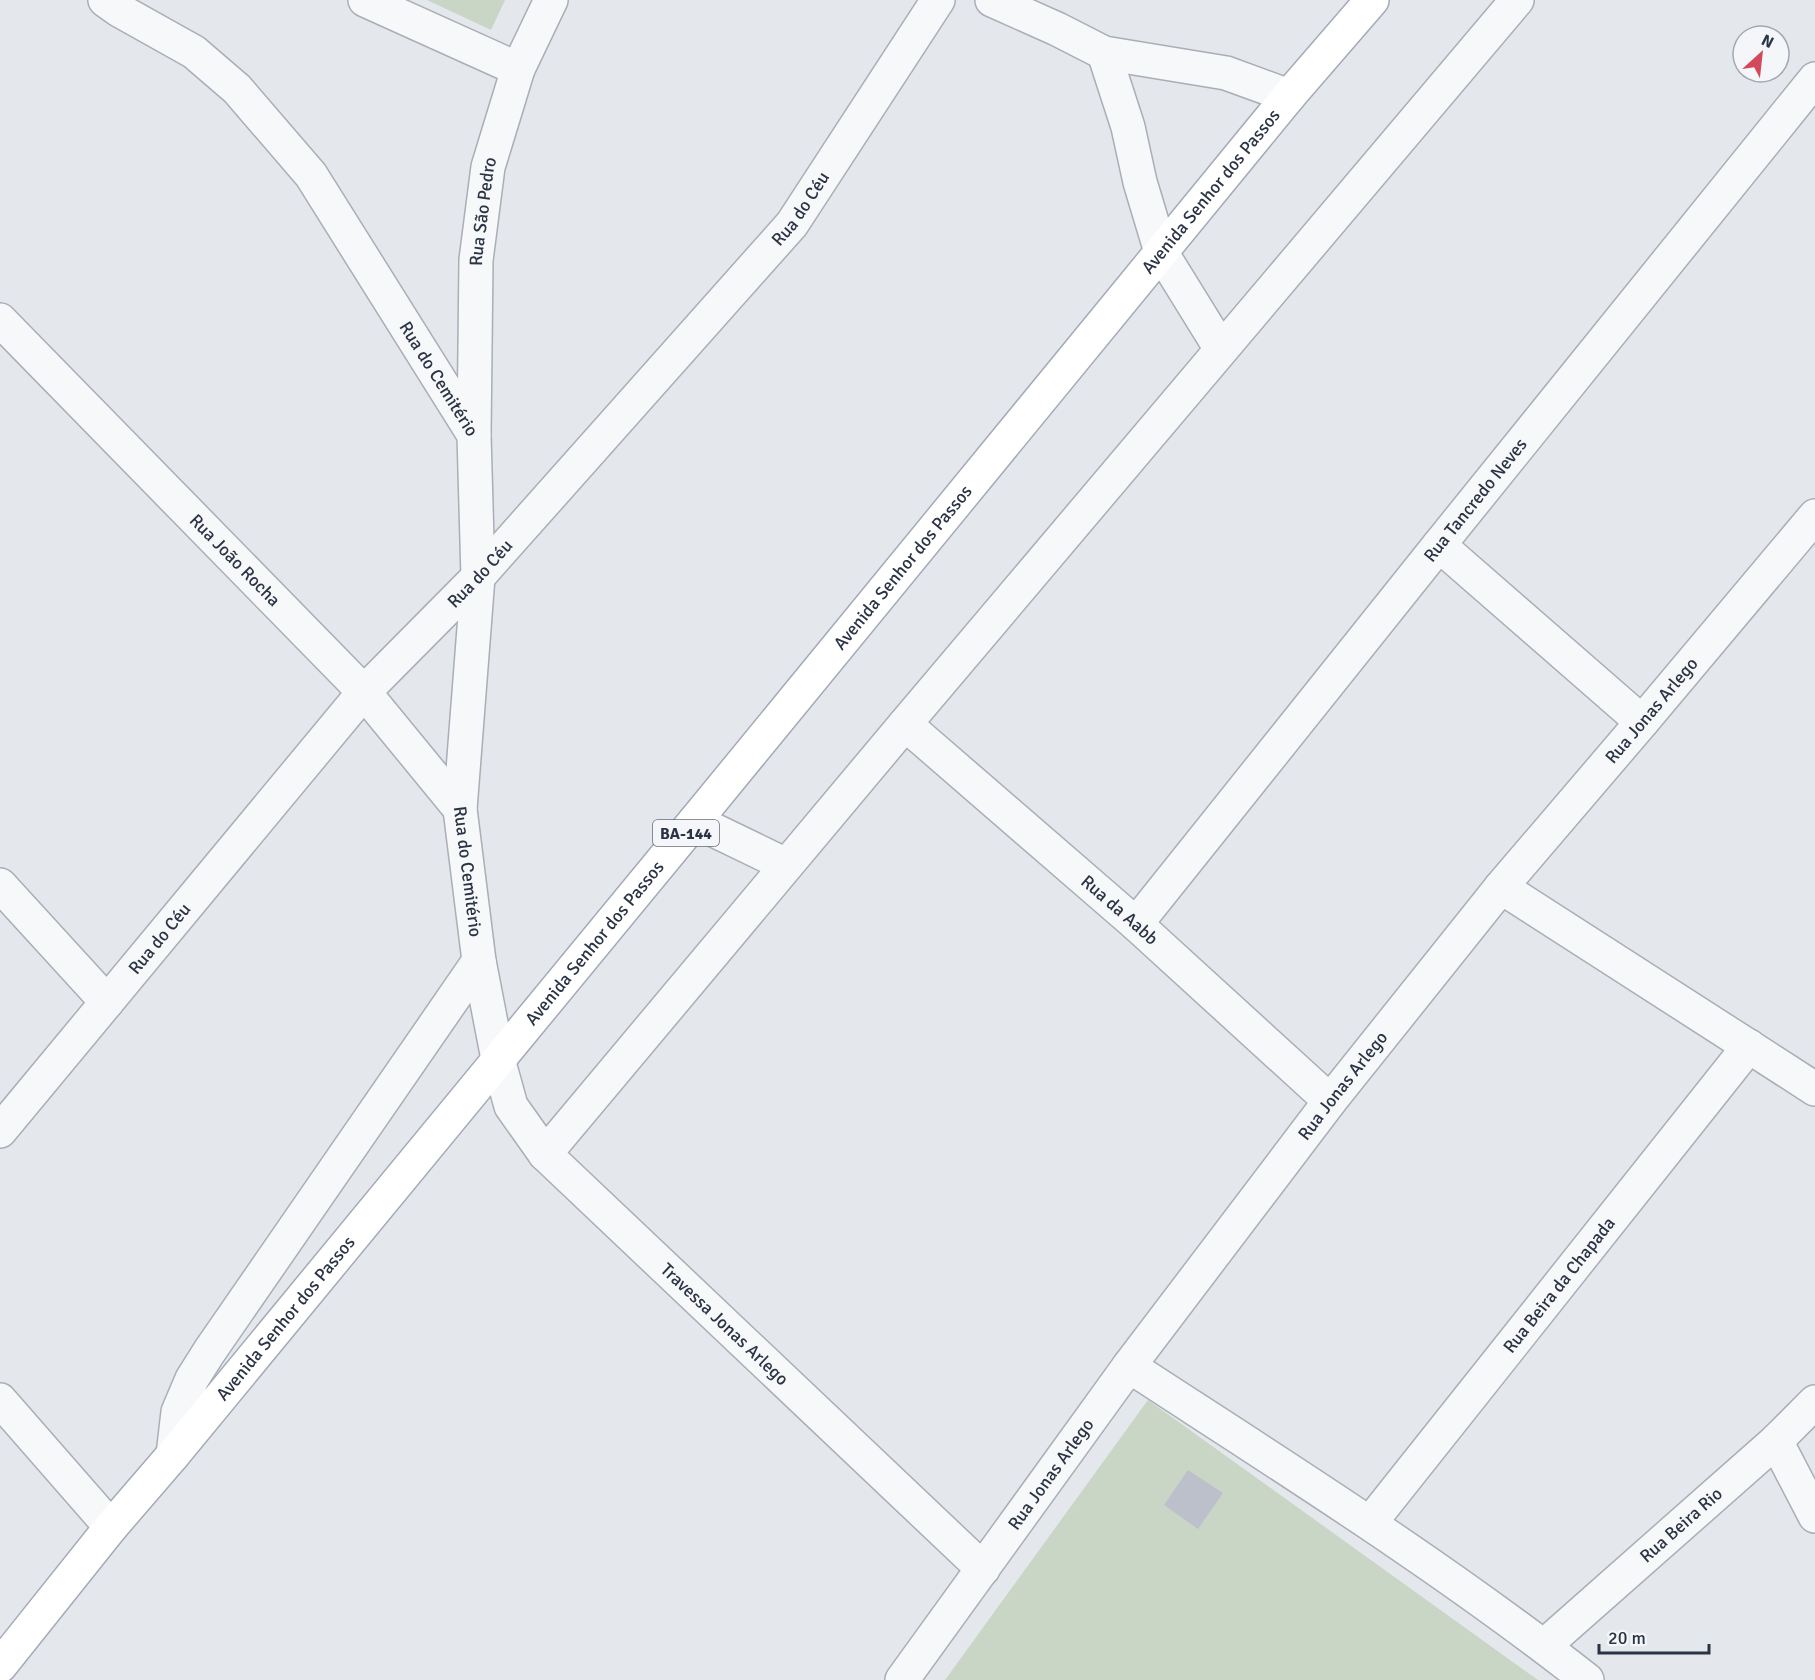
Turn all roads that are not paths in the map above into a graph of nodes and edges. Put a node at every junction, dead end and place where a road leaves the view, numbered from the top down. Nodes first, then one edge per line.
1 (105, 0) edge
2 (365, 0) edge
3 (551, 0) edge
4 (938, 0) edge
5 (992, 0) edge
6 (1372, 0) edge
7 (1517, 0) edge
8 (1104, 53) junction
9 (518, 69) junction
10 (1815, 79) edge
11 (1289, 96) junction
12 (1161, 252) junction
13 (0, 320) edge
14 (1221, 349) junction
15 (474, 435) junction
16 (1815, 516) edge
17 (1439, 545) junction
18 (478, 577) junction
19 (364, 692) junction
20 (1642, 722) junction
21 (905, 724) junction
22 (460, 809) junction
23 (695, 821) junction
24 (786, 865) junction
25 (0, 885) edge
26 (1501, 887) junction
27 (1136, 924) junction
28 (479, 961) junction
29 (107, 1002) junction
30 (1749, 1046) junction
31 (498, 1059) junction
32 (1815, 1089) edge
33 (1330, 1101) junction
34 (0, 1131) edge
35 (544, 1154) junction
36 (1130, 1366) junction
37 (0, 1400) edge
38 (1815, 1402) edge
39 (1776, 1441) junction
40 (173, 1455) junction
41 (1815, 1516) edge
42 (1370, 1523) junction
43 (111, 1527) junction
44 (982, 1569) junction
45 (1544, 1646) junction
46 (0, 1666) edge
47 (902, 1680) edge
48 (1587, 1680) edge

1 - 15 street, Rua do Cemitério
2 - 9 street
3 - 9 street, Rua São Pedro
4 - 18 street, Rua do Céu
5 - 8 street
6 - 11 main road, Avenida Senhor dos Passos / BA-144
7 - 14 street
8 - 11 street
8 - 12 street
9 - 15 street, Rua São Pedro
10 - 17 street, Rua Tancredo Neves
11 - 12 main road, Avenida Senhor dos Passos / BA-144
12 - 14 street
12 - 23 main road, Avenida Senhor dos Passos / BA-144
13 - 19 street, Rua João Rocha
14 - 21 street
15 - 18 street, Rua do Cemitério
16 - 20 street, Rua Jonas Arlego
17 - 20 street
17 - 27 street, Rua Tancredo Neves
18 - 19 street, Rua do Céu
18 - 22 street, Rua do Cemitério
19 - 22 street, Rua João Rocha
19 - 29 street, Rua do Céu
20 - 26 street, Rua Jonas Arlego
21 - 24 street
21 - 27 street, Rua da Aabb
22 - 28 street, Rua do Cemitério
23 - 24 street
23 - 31 main road, Avenida Senhor dos Passos / BA-144
24 - 35 street
25 - 29 street
26 - 30 street
26 - 33 street, Rua Jonas Arlego
27 - 33 street, Rua da Aabb
28 - 31 street, Rua do Cemitério
28 - 40 street
29 - 34 street, Rua do Céu
30 - 32 street
30 - 42 street, Rua Beira da Chapada
31 - 35 street, Travessa Jonas Arlego
31 - 40 main road, Avenida Senhor dos Passos / BA-144
33 - 36 street, Rua Jonas Arlego
35 - 44 street, Travessa Jonas Arlego
36 - 42 street
36 - 44 street, Rua Jonas Arlego
37 - 43 street
38 - 39 street, Rua Beira Rio
39 - 41 street
39 - 45 street, Rua Beira Rio
40 - 43 main road, Avenida Senhor dos Passos / BA-144
42 - 45 street
43 - 46 main road, Avenida Senhor dos Passos / BA-144
44 - 47 street, Rua Jonas Arlego
45 - 48 street

